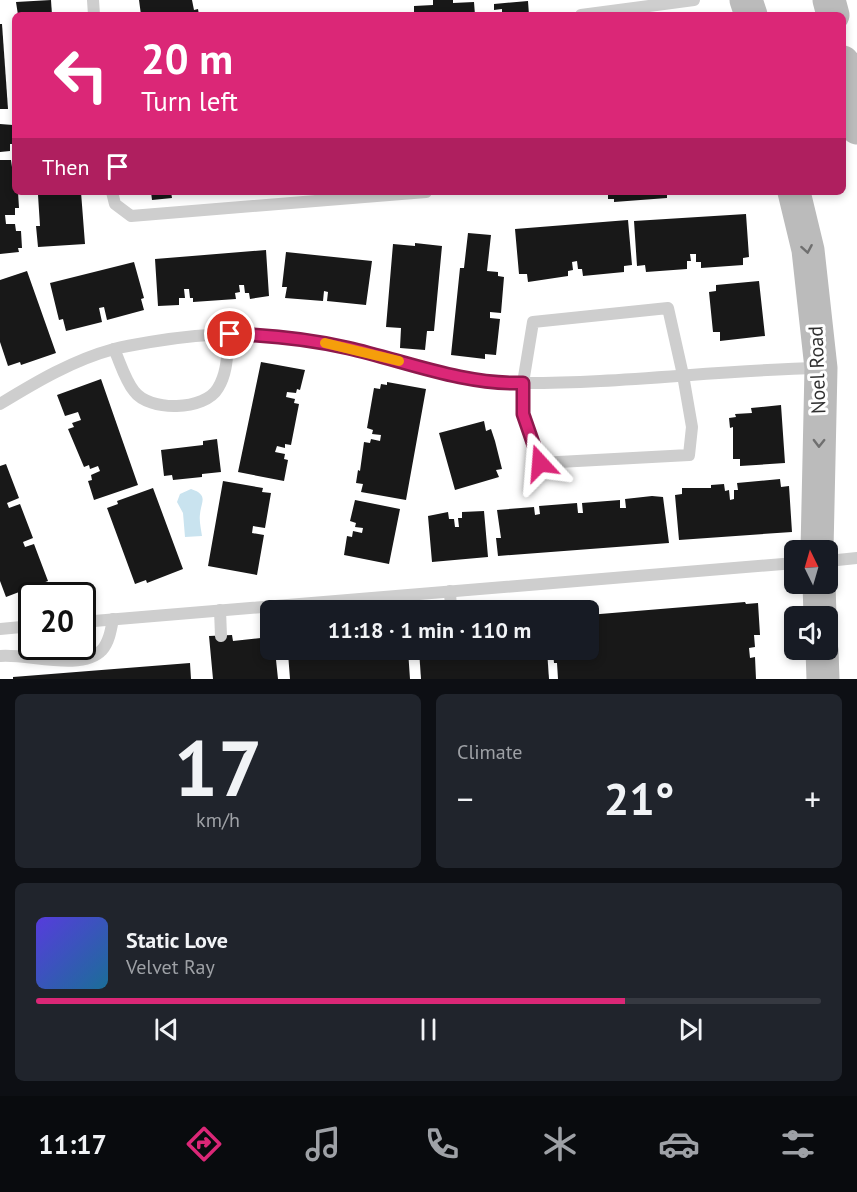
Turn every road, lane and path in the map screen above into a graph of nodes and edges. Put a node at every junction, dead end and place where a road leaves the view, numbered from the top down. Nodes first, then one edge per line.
1 (694, 0) edge
2 (604, 12) edge
3 (846, 72) edge
4 (855, 104) edge
5 (113, 195) edge
6 (389, 195) edge
7 (795, 195) edge
8 (230, 334) junction
9 (114, 349) junction
10 (821, 368) junction
11 (683, 375) junction
12 (523, 383) junction
13 (0, 404) edge
14 (817, 540) edge
15 (857, 558) edge
16 (838, 560) edge
17 (784, 564) edge
18 (450, 591) junction
19 (450, 600) edge
20 (220, 610) junction
21 (113, 619) junction
22 (96, 621) edge
23 (18, 627) edge
24 (0, 628) edge
25 (221, 636) dead end
26 (0, 656) edge
27 (822, 660) edge
28 (823, 679) edge

1 - 2 lane
3 - 4 street
5 - 6 lane
7 -> 10 street, Noel Road
8 - 9 lane
8 - 9 lane
8 - 12 lane
9 - 13 lane
10 - 11 lane
10 -> 14 street, Noel Road
11 - 12 lane
11 - 12 lane
11 - 12 lane
15 - 16 lane
17 - 18 lane
18 - 19 lane
18 - 20 lane
20 - 21 lane
20 - 25 lane
21 - 22 lane
21 - 26 lane
23 - 24 lane
27 - 28 street

